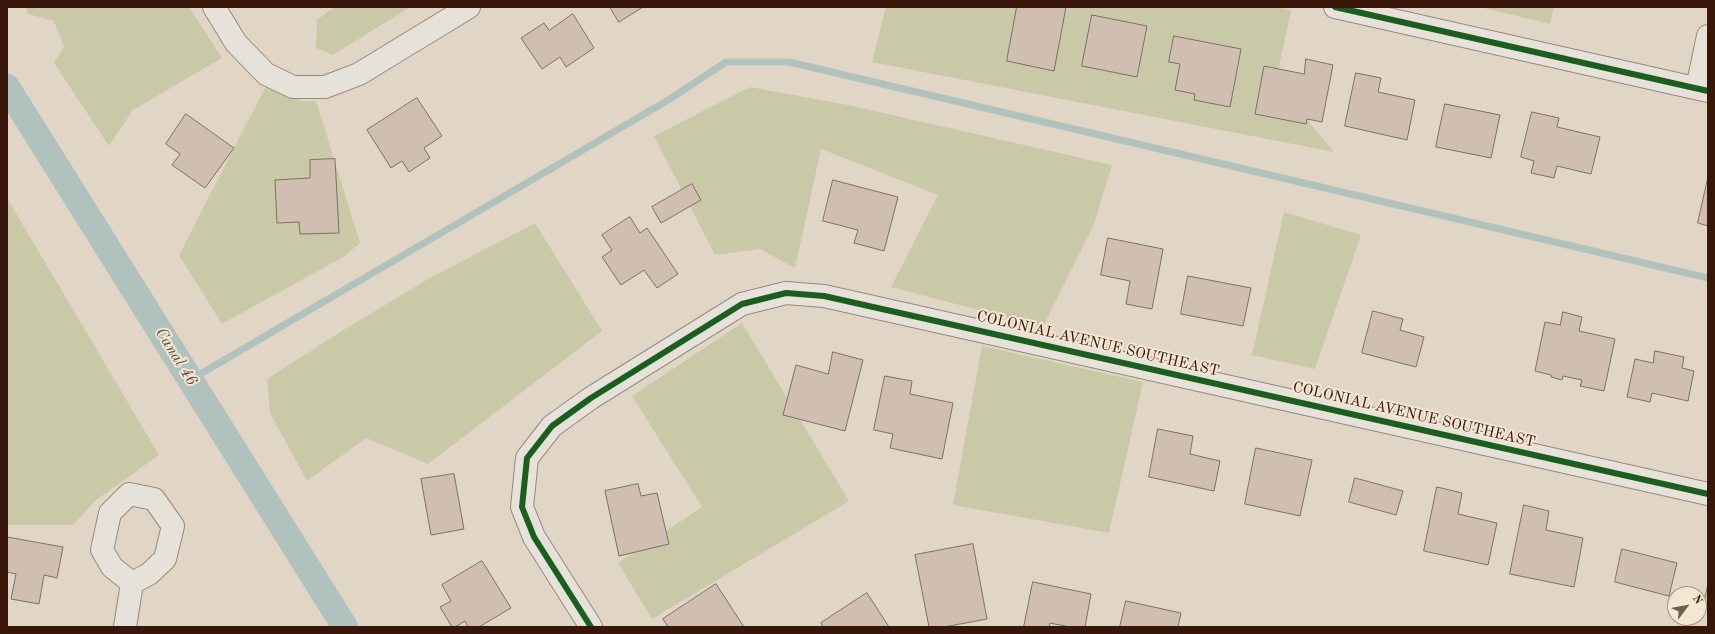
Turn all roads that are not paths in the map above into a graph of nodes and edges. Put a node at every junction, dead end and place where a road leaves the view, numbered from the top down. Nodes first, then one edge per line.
1 (214, 7) edge
2 (469, 7) edge
3 (1335, 7) edge
4 (1708, 36) edge
5 (1703, 89) edge
6 (1708, 494) edge
7 (132, 583) dead end
8 (125, 627) edge
9 (591, 627) edge

1 - 2 street
3 - 5 street
4 - 5 street
6 - 9 street, COLONIAL AVENUE SOUTHEAST
7 - 8 street

